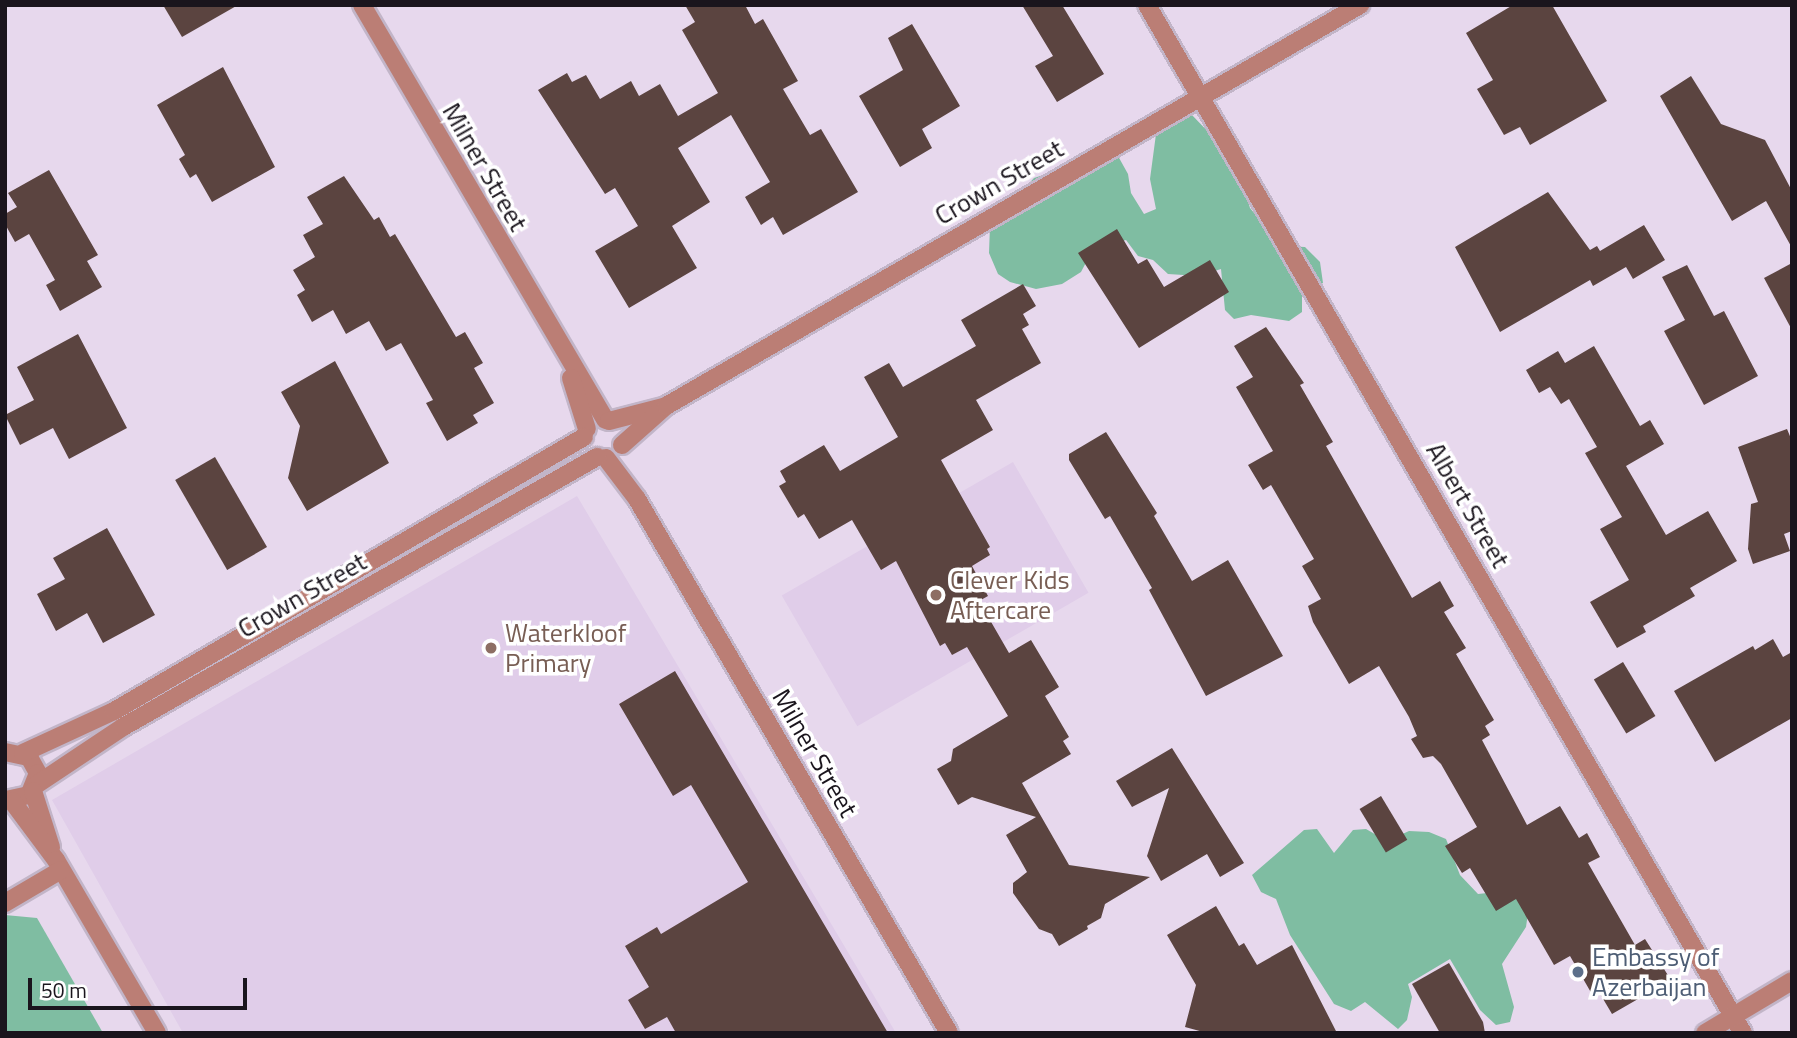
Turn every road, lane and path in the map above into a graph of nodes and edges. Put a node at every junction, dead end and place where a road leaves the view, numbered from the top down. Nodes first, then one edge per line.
1 (362, 5) edge
2 (1147, 5) edge
3 (1360, 5) edge
4 (1199, 97) junction
5 (563, 355) junction
6 (666, 406) junction
7 (607, 420) junction
8 (586, 433) junction
9 (611, 452) junction
10 (114, 711) junction
11 (123, 727) junction
12 (11, 750) edge
13 (34, 788) junction
14 (8, 801) edge
15 (59, 865) junction
16 (5, 903) edge
17 (1792, 981) edge
18 (1733, 1016) junction
19 (157, 1033) edge
20 (949, 1033) edge
21 (1705, 1033) edge
22 (1743, 1033) edge

1 - 5 street, Milner Street
2 - 4 street, Albert Street
3 - 4 street, Crown Street
4 - 6 street, Crown Street
4 - 18 street, Albert Street
5 - 7 street, Milner Street
5 - 8 street, Milner Street
6 - 7 street, Crown Street
6 - 9 street, Crown Street
7 - 8 street, Crown Street
7 - 9 street, Milner Street
8 - 9 street, Milner Street
8 - 10 street, Crown Street
9 - 11 street, Crown Street
9 - 20 street, Milner Street
10 - 11 street
10 - 12 street, Crown Street
11 - 13 street, Crown Street
12 - 13 street
13 - 14 street, Crown Street
13 - 15 street
14 - 15 street
15 - 16 street
15 - 19 street
17 - 18 street
18 - 21 street
18 - 22 street, Albert Street

